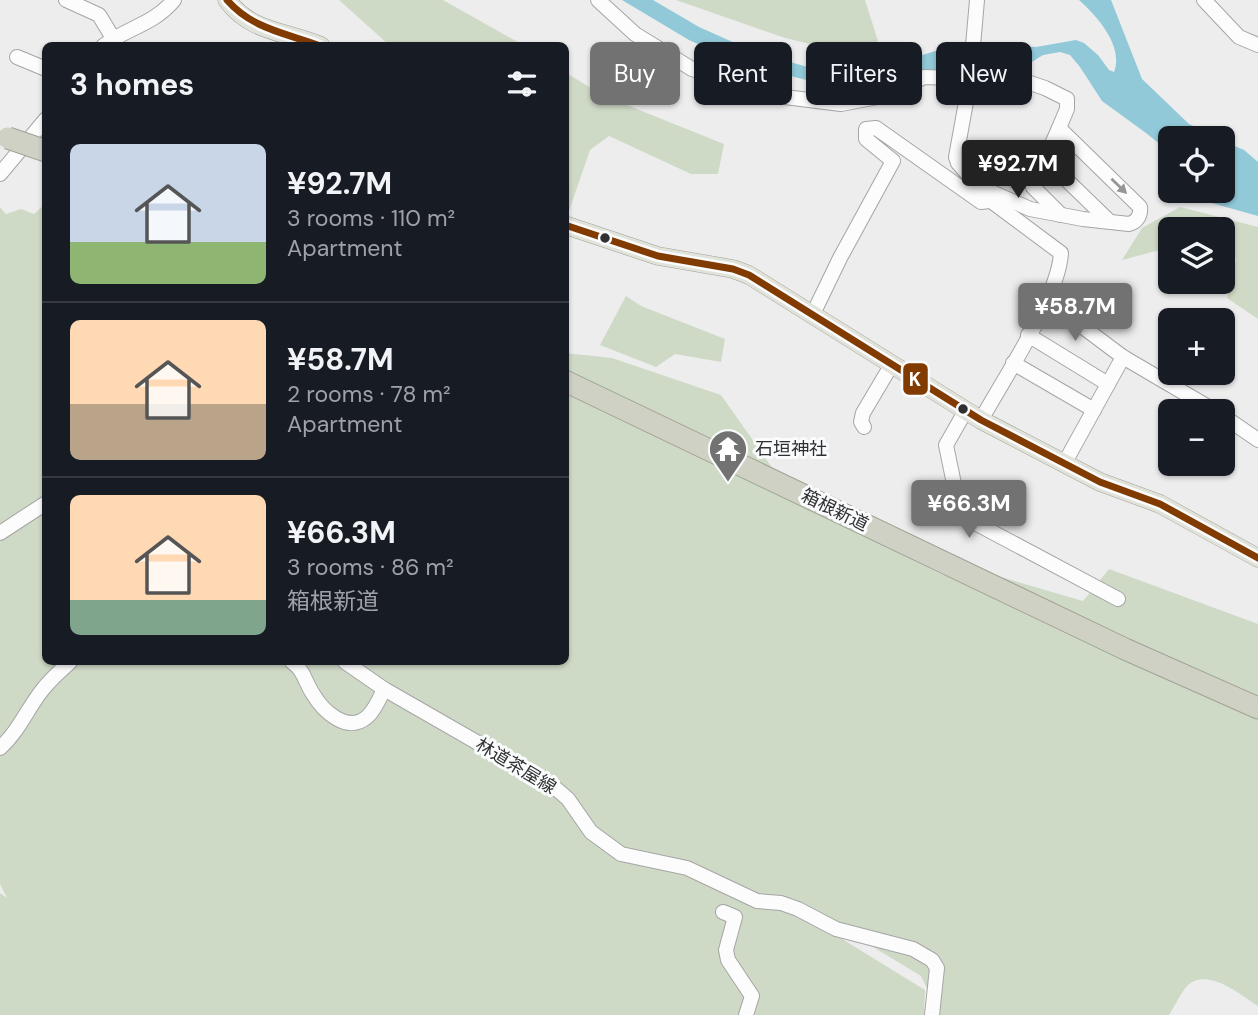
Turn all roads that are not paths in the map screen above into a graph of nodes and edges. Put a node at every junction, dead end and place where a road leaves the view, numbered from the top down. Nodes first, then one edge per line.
1 (66, 0) edge
2 (174, 0) edge
3 (227, 0) edge
4 (598, 0) edge
5 (977, 0) edge
6 (1203, 0) edge
7 (108, 42) edge
8 (309, 42) edge
9 (974, 42) edge
10 (1258, 45) edge
11 (17, 57) dead end
12 (42, 67) edge
13 (936, 78) edge
14 (1032, 84) edge
15 (965, 105) edge
16 (42, 124) edge
17 (1059, 128) junction
18 (4, 136) edge
19 (42, 150) edge
20 (1045, 159) junction
21 (0, 174) edge
22 (976, 186) junction
23 (990, 201) junction
24 (1062, 215) junction
25 (1109, 221) junction
26 (569, 226) edge
27 (1047, 300) junction
28 (813, 314) junction
29 (1028, 335) junction
30 (1123, 357) junction
31 (1013, 363) junction
32 (892, 364) junction
33 (569, 383) edge
34 (1108, 384) junction
35 (1195, 399) edge
36 (1094, 410) junction
37 (973, 415) junction
38 (1235, 424) edge
39 (864, 427) dead end
40 (1258, 440) edge
41 (1064, 464) junction
42 (42, 506) edge
43 (0, 533) edge
44 (1258, 558) edge
45 (1118, 599) dead end
46 (67, 665) edge
47 (296, 665) edge
48 (350, 665) edge
49 (384, 688) junction
50 (1258, 708) edge
51 (0, 748) edge
52 (723, 912) dead end
53 (746, 1015) edge
54 (932, 1015) edge

1 - 7 street
2 - 7 street
3 - 8 main road
4 - 13 street
5 - 9 street
6 - 10 street
11 - 12 street
14 - 17 street
15 - 22 street
16 - 21 street
17 - 20 street
17 -> 25 street
18 - 19 highway, bridge
20 - 24 street
20 - 25 street
22 - 23 street
22 - 24 street
23 - 27 street
23 - 28 street
24 - 25 street
26 - 28 main road
27 - 29 street
27 - 30 street
28 - 32 main road
29 - 31 street
29 - 34 street
30 - 34 street
30 - 35 street
31 - 36 street
31 - 37 street
32 - 37 main road
32 - 39 street
33 - 50 highway, 箱根新道
34 - 36 street
36 - 41 street
37 - 41 main road
37 - 45 street
38 - 40 street
41 - 44 main road
42 - 43 street
46 - 51 street
47 - 49 street
48 - 49 street, 林道茶屋線
49 - 54 street, 林道茶屋線
52 - 53 street

